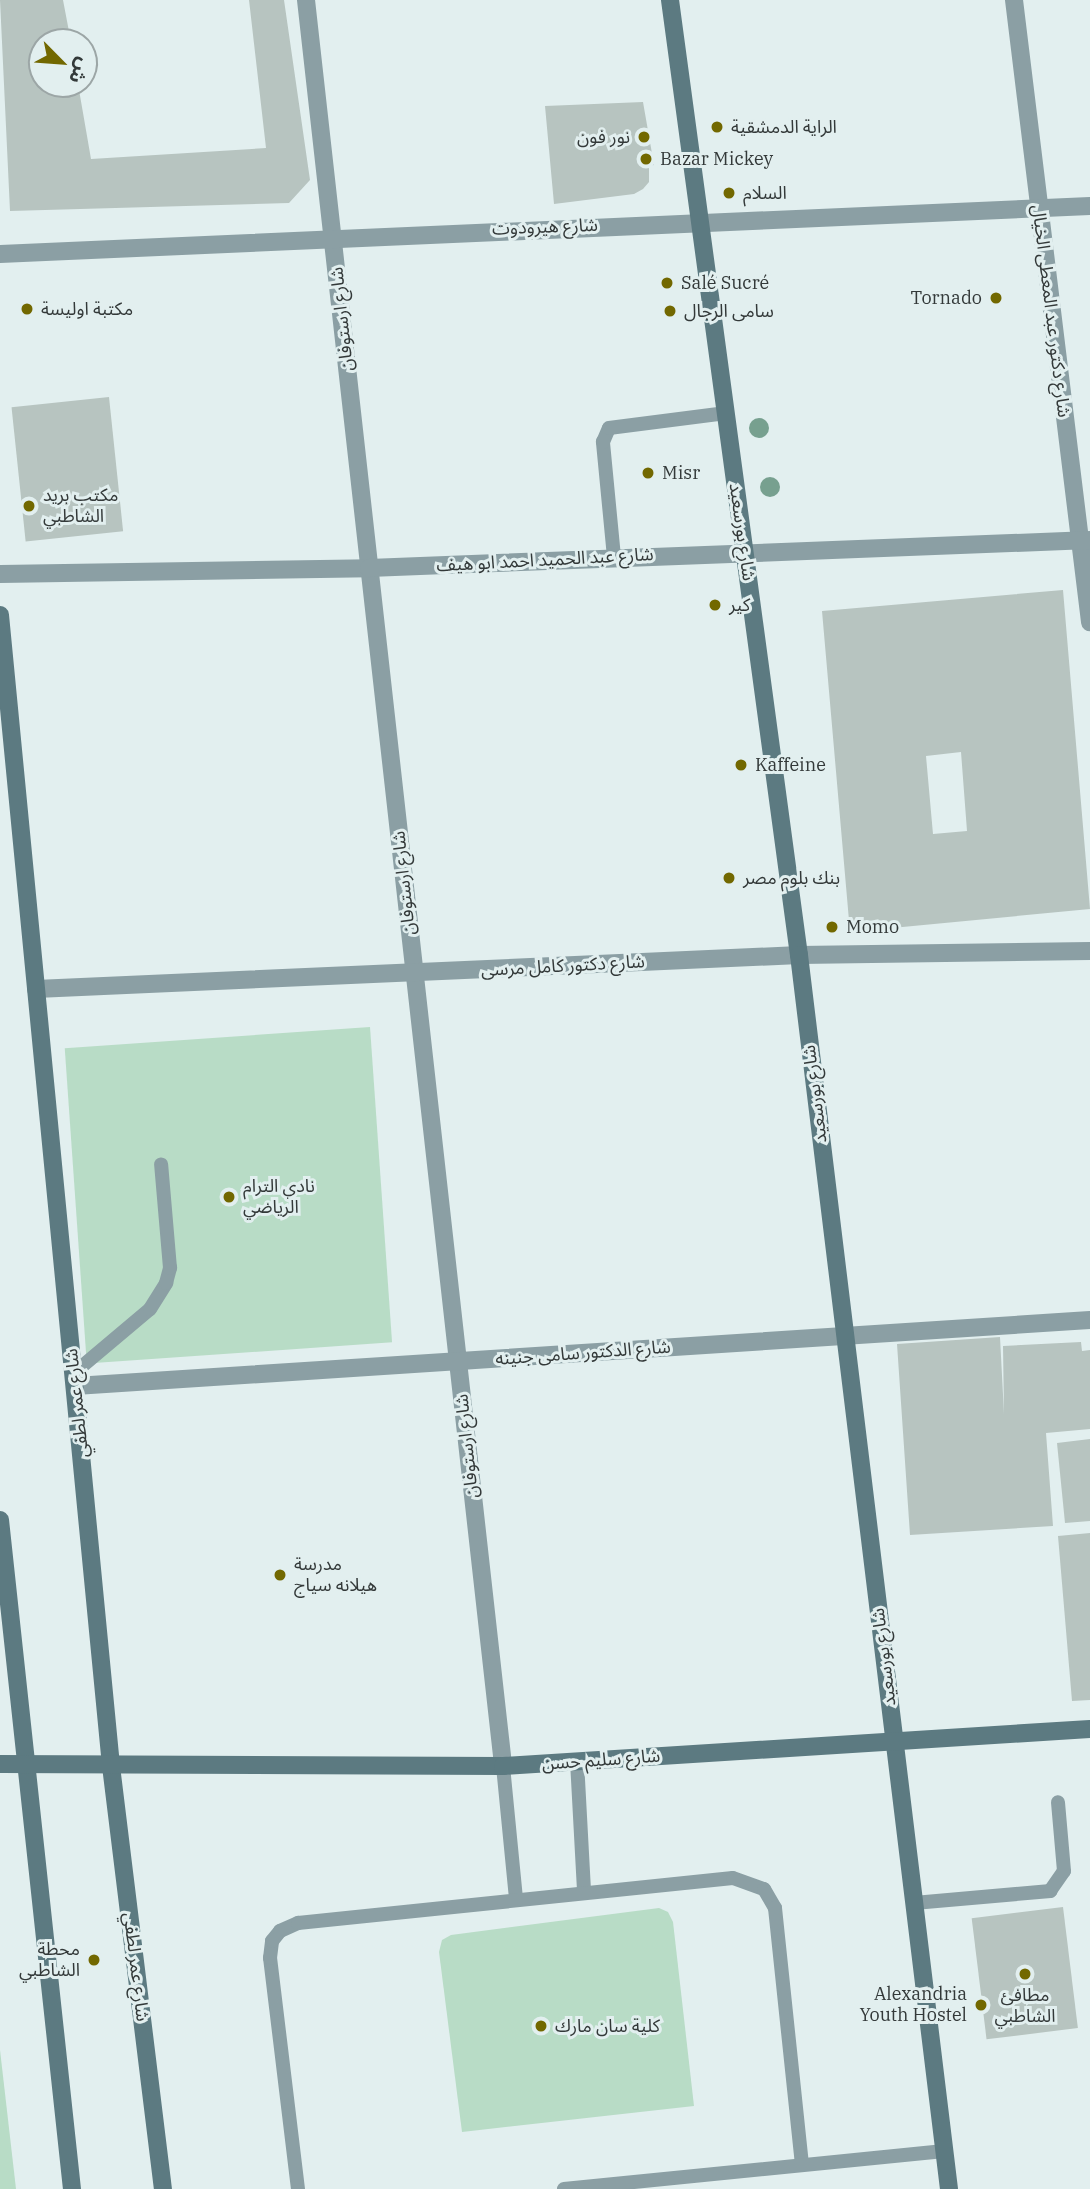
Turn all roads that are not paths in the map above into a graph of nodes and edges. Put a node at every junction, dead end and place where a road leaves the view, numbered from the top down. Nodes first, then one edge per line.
1 (306, 0) edge
2 (670, 0) edge
3 (1014, 0) edge
4 (1090, 206) edge
5 (1038, 208) junction
6 (701, 221) junction
7 (332, 236) junction
8 (0, 254) edge
9 (726, 413) junction
10 (1085, 540) edge
11 (745, 551) junction
12 (614, 557) junction
13 (369, 568) junction
14 (0, 574) edge
15 (0, 615) edge
16 (1090, 622) edge
17 (1090, 951) edge
18 (799, 956) junction
19 (414, 973) junction
20 (36, 989) junction
21 (161, 1164) dead end
22 (1090, 1320) edge
23 (845, 1336) junction
24 (457, 1361) junction
25 (75, 1379) junction
26 (0, 1520) edge
27 (1090, 1729) edge
28 (894, 1741) junction
29 (577, 1761) junction
30 (0, 1764) edge
31 (32, 1764) junction
32 (102, 1766) junction
33 (503, 1766) junction
34 (1058, 1802) dead end
35 (584, 1891) junction
36 (516, 1898) junction
37 (914, 1903) junction
38 (944, 2151) junction
39 (802, 2165) junction
40 (72, 2189) edge
41 (163, 2189) edge
42 (298, 2189) edge
43 (564, 2189) edge
44 (949, 2189) edge

1 - 7 street, شارع ارستوفان
2 - 6 main road, شارع بورسعيد
3 - 5 street, شارع دكتور عبد المعطى الخيال
4 - 5 street, شارع هيرودوت
5 - 6 street, شارع هيرودوت
5 - 10 street, شارع دكتور عبد المعطى الخيال
6 - 7 street, شارع هيرودوت
6 - 9 main road, شارع بورسعيد
7 - 8 street, شارع هيرودوت
7 - 13 street, شارع ارستوفان
9 - 11 main road, شارع بورسعيد
9 - 12 lane
10 - 11 street, شارع عبد الحميد احمد ابو هيف
10 - 16 street, شارع دكتور عبد المعطى الخيال
11 - 12 street, شارع عبد الحميد احمد ابو هيف
11 - 18 main road, شارع بورسعيد
12 - 13 street, شارع عبد الحميد احمد ابو هيف
13 - 14 street, شارع عبد الحميد احمد ابو هيف
13 - 19 street, شارع ارستوفان
15 - 20 main road, شارع عمر لطفي
17 - 18 street, شارع دكتور كامل مرسى
18 - 19 street, شارع دكتور كامل مرسى
18 - 23 main road, شارع بورسعيد
19 - 20 street, شارع دكتور كامل مرسى
19 - 24 street, شارع ارستوفان
20 - 25 main road, شارع عمر لطفي
21 - 25 lane
22 - 23 street, شارع الدكتور سامى جنينه
23 - 24 street, شارع الدكتور سامى جنينه
23 - 28 main road, شارع بورسعيد
24 - 25 street, شارع الدكتور سامى جنينه
24 - 33 street, شارع ارستوفان
25 - 32 main road, شارع عمر لطفي
26 - 31 main road
27 - 28 main road, شارع سليم حسن
28 - 29 main road, شارع سليم حسن
28 - 37 main road, شارع بورسعيد
29 - 33 main road, شارع سليم حسن
29 - 35 lane
30 - 31 main road, شارع سليم حسن
31 - 32 main road, شارع سليم حسن
31 - 40 main road
32 - 33 main road, شارع سليم حسن
32 - 41 main road, شارع عمر لطفي
33 - 36 lane
34 - 37 lane
35 - 36 lane
35 - 39 lane
36 - 42 lane
37 - 38 main road, شارع بورسعيد
38 - 39 lane
38 - 44 main road, شارع بورسعيد
39 - 43 lane

